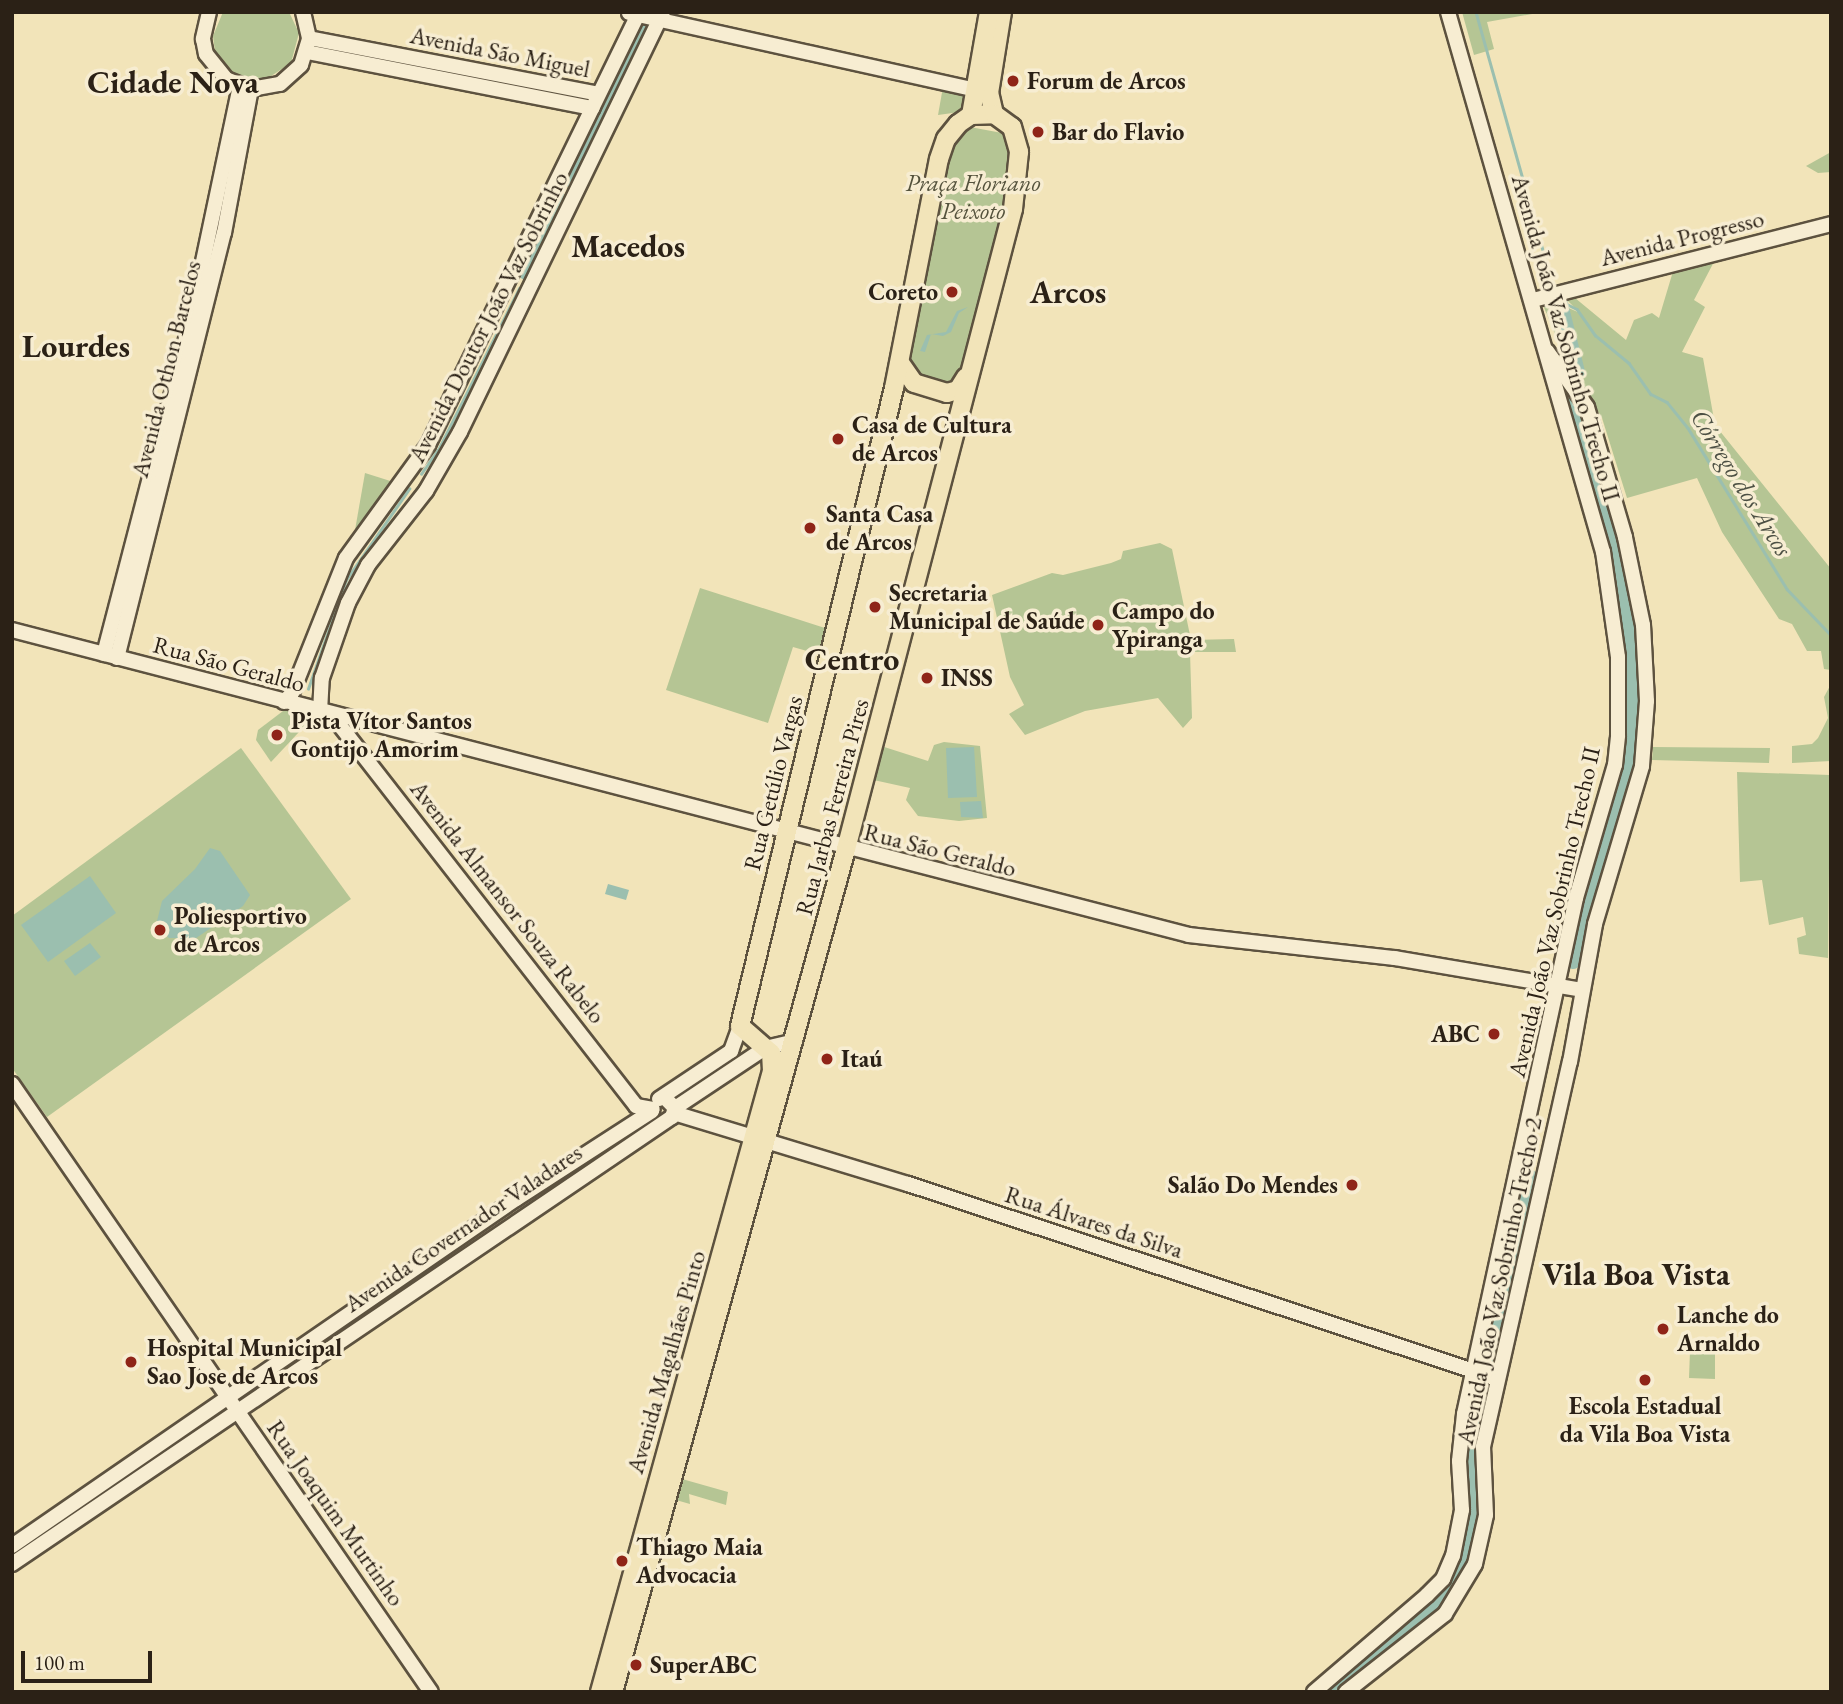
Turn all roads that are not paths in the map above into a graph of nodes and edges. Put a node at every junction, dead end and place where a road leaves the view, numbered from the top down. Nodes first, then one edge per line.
1 (209, 12) edge
2 (303, 12) edge
3 (989, 12) edge
4 (1002, 12) edge
5 (1448, 12) edge
6 (635, 13) edge
7 (661, 17) edge
8 (308, 45) junction
9 (246, 88) junction
10 (983, 92) junction
11 (596, 101) junction
12 (994, 114) junction
13 (971, 115) junction
14 (1831, 225) edge
15 (1539, 298) junction
16 (1546, 349) junction
17 (900, 363) junction
18 (967, 377) junction
19 (894, 388) junction
20 (1579, 393) junction
21 (1559, 400) junction
22 (960, 413) junction
23 (12, 630) edge
24 (111, 656) junction
25 (298, 678) junction
26 (320, 686) junction
27 (284, 702) junction
28 (332, 714) junction
29 (786, 834) junction
30 (846, 849) junction
31 (1558, 986) junction
32 (1582, 990) junction
33 (740, 1026) junction
34 (794, 1044) junction
35 (765, 1048) junction
36 (731, 1051) joint
37 (12, 1084) edge
38 (662, 1109) junction
39 (761, 1138) junction
40 (516, 1199) junction
41 (526, 1212) junction
42 (716, 1299) junction
43 (1475, 1373) junction
44 (1496, 1379) junction
45 (228, 1397) junction
46 (237, 1410) junction
47 (12, 1546) edge
48 (12, 1564) edge
49 (431, 1692) edge
50 (600, 1692) edge
51 (613, 1692) edge
52 (1314, 1692) edge
53 (1346, 1692) edge

1 - 9 street
2 - 8 street
3 - 10 main road
4 - 10 main road
5 - 15 street, Avenida João Vaz Sobrinho Trecho II
6 - 7 street
6 - 11 street, Avenida Doutor João Vaz Sobrinho
7 - 10 street
7 - 26 street, Avenida Doutor João Vaz Sobrinho
8 - 9 street
8 - 11 street, Avenida São Miguel
9 - 24 street, Avenida Othon Barcelos
10 - 12 main road
10 - 13 main road
11 - 25 street, Avenida Doutor João Vaz Sobrinho
12 - 13 main road
12 - 18 main road
13 - 17 main road
14 - 15 street, Avenida Progresso
15 - 16 street, Avenida João Vaz Sobrinho Trecho II
16 - 20 street, Avenida João Vaz Sobrinho Trecho 2
16 - 21 street, Avenida João Vaz Sobrinho Trecho II
17 - 18 main road
17 - 19 main road
18 - 22 main road
19 - 22 main road
19 - 29 main road, Rua Getúlio Vargas
20 - 21 street
20 - 32 street, Avenida João Vaz Sobrinho Trecho 2
21 - 31 street, Avenida João Vaz Sobrinho Trecho II
22 - 30 main road, Rua Jarbas Ferreira Pires
23 - 24 street, Rua São Geraldo
24 - 27 street, Rua São Geraldo
25 - 26 street
25 - 27 street, Avenida Doutor João Vaz Sobrinho
26 - 28 street, Avenida Doutor João Vaz Sobrinho
27 - 28 street, Rua São Geraldo
28 - 29 street, Rua São Geraldo
28 - 38 street, Avenida Almansor Souza Rabelo
29 - 30 street, Rua São Geraldo
29 - 33 main road, Rua Getúlio Vargas
30 - 31 street, Rua São Geraldo
30 - 34 main road, Rua Jarbas Ferreira Pires
31 - 32 street, Rua São Geraldo
31 - 43 street, Avenida João Vaz Sobrinho Trecho II
32 - 44 street, Avenida João Vaz Sobrinho Trecho 2
33 - 35 main road
33 - 36 street, Rua Getúlio Vargas
34 - 35 street, Avenida Governador Valadares
34 - 39 main road, Avenida Magalhães Pinto
35 - 38 street, Avenida Governador Valadares
35 - 39 main road, Avenida Magalhães Pinto
36 - 38 street, Avenida Governador Valadares
37 - 45 street, Rua Joaquim Murtinho
38 - 39 street, Rua Álvares da Silva
38 - 40 street, Avenida Governador Valadares
38 - 41 street, Avenida Governador Valadares
39 - 42 main road, Avenida Magalhães Pinto
39 - 43 street, Rua Álvares da Silva
40 - 41 street
40 - 45 street, Avenida Governador Valadares
41 - 46 street, Avenida Governador Valadares
42 - 50 main road, Avenida Magalhães Pinto
42 - 51 main road, Avenida Magalhães Pinto
43 - 44 street, Rua Álvares da Silva
43 - 52 street, Avenida João Vaz Sobrinho Trecho II
44 - 53 street, Avenida João Vaz Sobrinho Trecho 2
45 - 46 street, Rua Joaquim Murtinho
45 - 47 street, Avenida Governador Valadares
46 - 48 street, Avenida Governador Valadares
46 - 49 street, Rua Joaquim Murtinho

